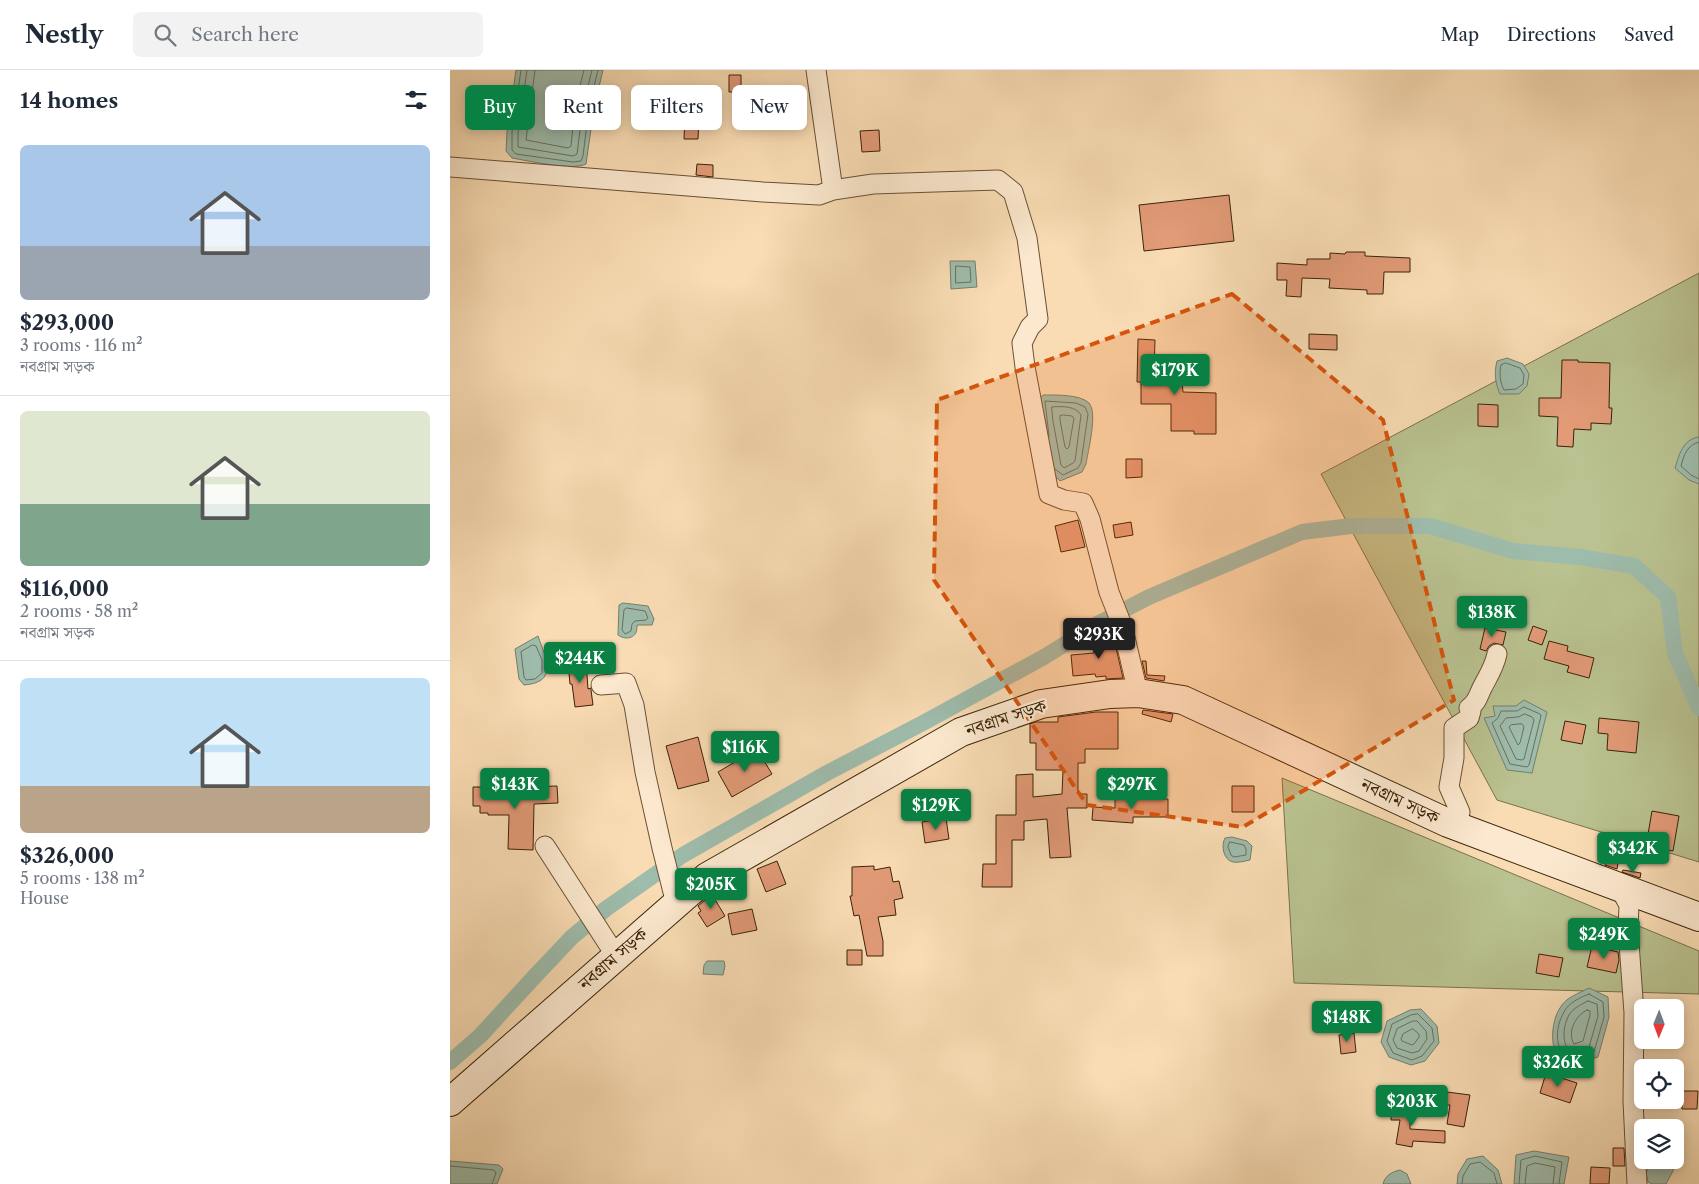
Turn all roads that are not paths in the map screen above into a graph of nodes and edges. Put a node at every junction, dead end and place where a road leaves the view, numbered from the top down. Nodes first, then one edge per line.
1 (816, 70) edge
2 (450, 167) edge
3 (833, 190) junction
4 (1496, 654) dead end
5 (600, 685) dead end
6 (1138, 693) junction
7 (1456, 827) junction
8 (545, 846) dead end
9 (1619, 887) junction
10 (676, 904) junction
11 (1699, 917) edge
12 (616, 956) junction
13 (450, 1102) edge
14 (1637, 1184) edge

1 - 3 street
2 - 3 street
3 - 6 street
4 - 7 street
5 - 10 street
6 - 7 main road, নবগ্রাম সড়ক
6 - 10 main road, নবগ্রাম সড়ক
7 - 9 main road, নবগ্রাম সড়ক
8 - 12 street
9 - 11 main road, নবগ্রাম সড়ক
9 - 14 street
10 - 12 main road, নবগ্রাম সড়ক
12 - 13 main road, নবগ্রাম সড়ক

